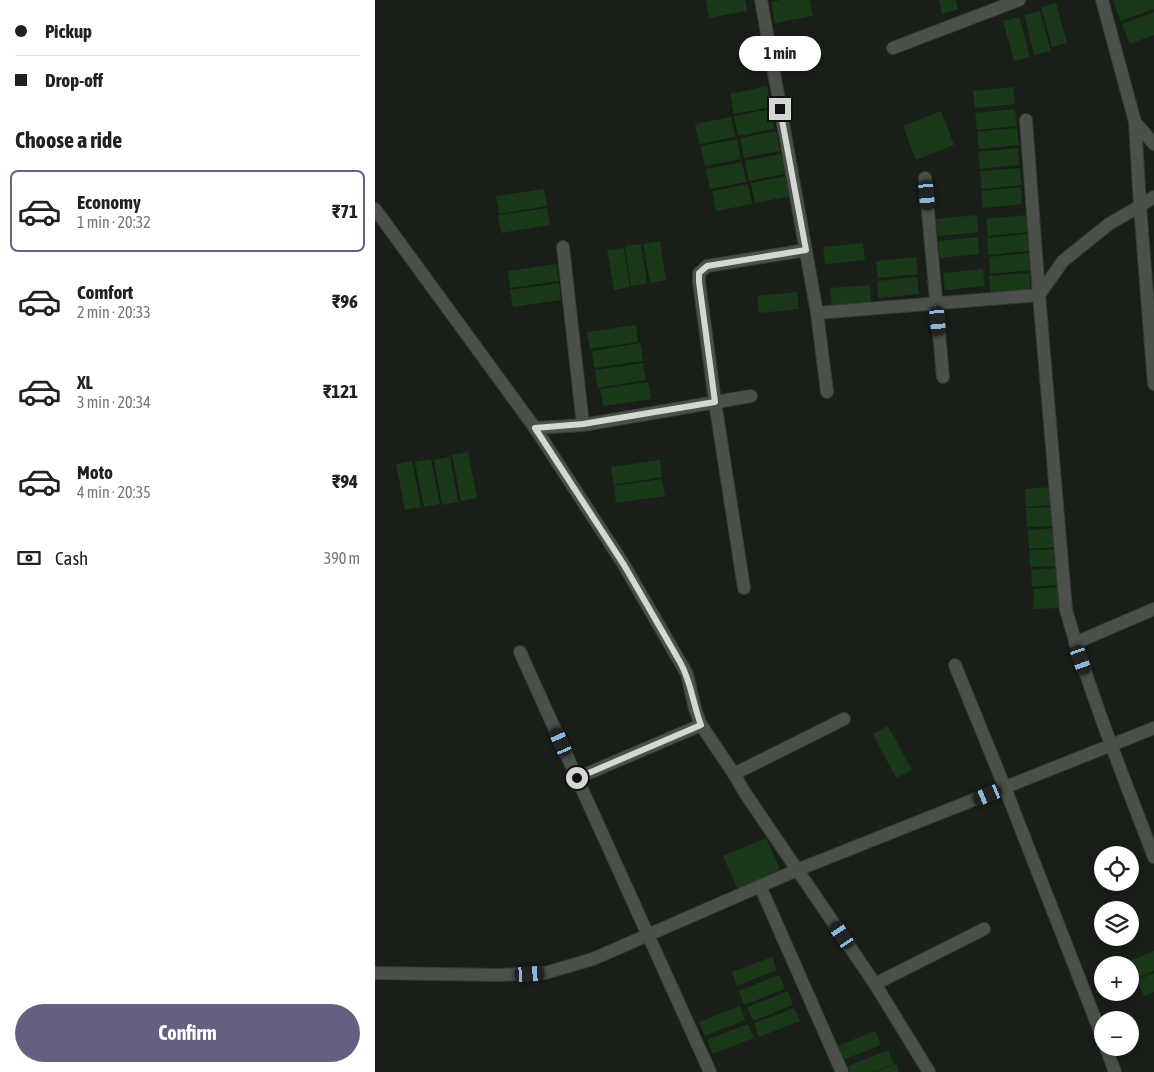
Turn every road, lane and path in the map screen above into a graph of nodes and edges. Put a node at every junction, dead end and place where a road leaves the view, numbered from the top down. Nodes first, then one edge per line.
1 (761, 0) edge
2 (1019, 0) edge
3 (1102, 0) edge
4 (893, 48) dead end
5 (1026, 120) dead end
6 (1135, 122) junction
7 (1154, 144) edge
8 (925, 178) dead end
9 (1154, 197) edge
10 (1140, 206) junction
11 (375, 209) edge
12 (563, 247) dead end
13 (806, 250) junction
14 (1039, 295) junction
15 (937, 302) junction
16 (817, 313) junction
17 (943, 377) dead end
18 (1154, 384) edge
19 (827, 392) dead end
20 (751, 396) dead end
21 (715, 402) junction
22 (583, 424) junction
23 (535, 428) junction
24 (744, 588) dead end
25 (1154, 609) edge
26 (1075, 643) junction
27 (520, 652) dead end
28 (955, 665) dead end
29 (844, 719) dead end
30 (701, 725) junction
31 (1154, 728) edge
32 (1111, 744) junction
33 (734, 774) junction
34 (577, 778) junction
35 (1005, 788) junction
36 (1154, 857) edge
37 (797, 870) junction
38 (760, 886) junction
39 (984, 929) dead end
40 (648, 935) junction
41 (375, 973) edge
42 (875, 984) junction
43 (1094, 1016) edge
44 (1109, 1056) edge
45 (710, 1072) edge
46 (842, 1072) edge
47 (929, 1072) edge
48 (1115, 1072) edge

1 - 13 street
2 - 4 street
3 - 6 street
5 - 14 street
6 - 7 street
6 - 10 street
8 - 15 street
9 - 10 street
10 - 14 street
10 - 18 street
11 - 23 street
12 - 22 street
13 - 16 street
13 - 21 street
14 - 15 street
14 - 26 street
15 - 16 street
15 - 17 street
16 - 19 street
20 - 21 street
21 - 22 street
21 - 24 street
22 - 23 street
23 - 30 street
25 - 26 street
26 - 32 street
27 - 34 street
28 - 35 street
29 - 33 street
30 - 33 street
30 - 34 street
31 - 32 street
32 - 35 street
32 - 36 street
33 - 37 street
34 - 40 street
35 - 37 street
35 - 43 street
37 - 38 street
37 - 42 street
38 - 40 street
38 - 46 street
39 - 42 street
40 - 41 street
40 - 45 street
42 - 47 street
44 - 48 street

